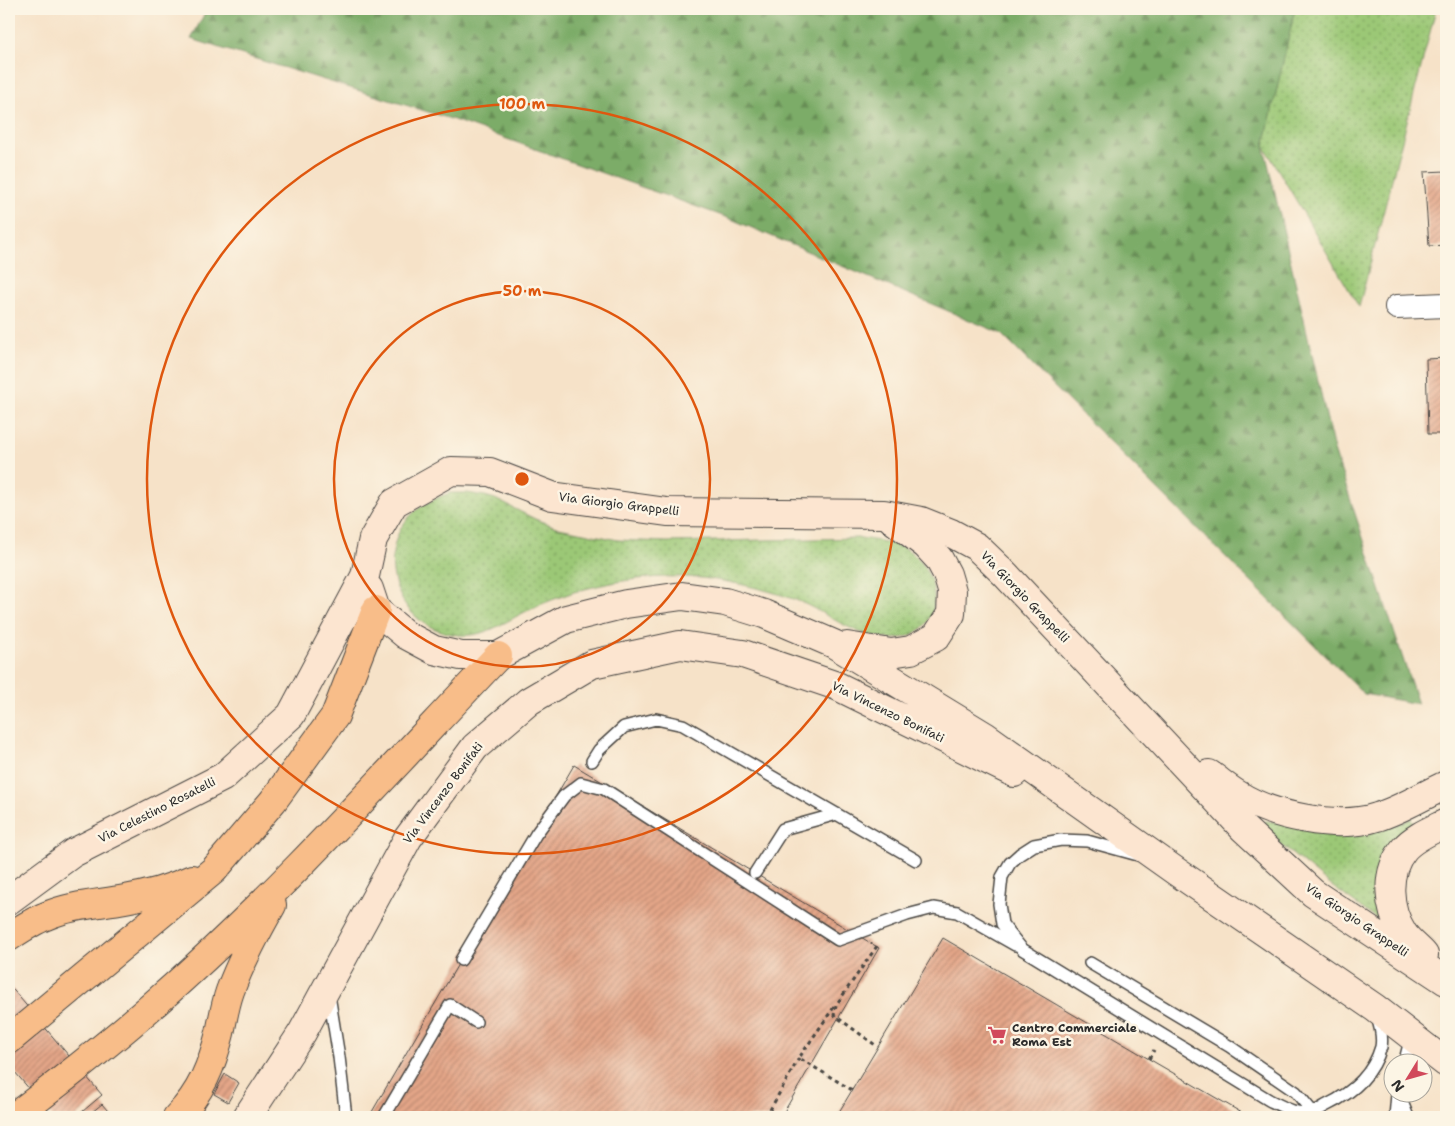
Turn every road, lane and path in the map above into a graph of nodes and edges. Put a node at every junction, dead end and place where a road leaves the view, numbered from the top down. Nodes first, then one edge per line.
1 (1446, 305) edge
2 (1397, 307) dead end
3 (884, 514) junction
4 (366, 576) junction
5 (376, 610) junction
6 (834, 644) junction
7 (498, 656) junction
8 (1150, 728) junction
9 (592, 761) dead end
10 (1446, 785) edge
11 (1094, 812) junction
12 (837, 814) junction
13 (1440, 826) edge
14 (916, 860) dead end
15 (1160, 861) junction
16 (214, 870) junction
17 (755, 873) dead end
18 (289, 876) junction
19 (9, 900) edge
20 (9, 936) edge
21 (880, 942) dead end
22 (1022, 949) junction
23 (461, 960) dead end
24 (1090, 964) dead end
25 (1446, 979) edge
26 (327, 986) junction
27 (836, 1005) junction
28 (1375, 1008) junction
29 (476, 1022) dead end
30 (1411, 1035) junction
31 (9, 1040) edge
32 (878, 1047) dead end
33 (1154, 1050) dead end
34 (1406, 1054) edge
35 (799, 1058) junction
36 (1149, 1058) dead end
37 (1446, 1063) edge
38 (852, 1090) dead end
39 (1397, 1104) edge
40 (1402, 1104) edge
41 (1315, 1115) edge
42 (14, 1117) edge
43 (176, 1117) edge
44 (247, 1117) edge
45 (346, 1117) edge
46 (384, 1117) edge
47 (766, 1117) edge
48 (1395, 1117) edge
49 (1408, 1117) edge

1 - 2 street
3 - 4 main road, Via Giorgio Grappelli
3 - 6 main road
3 - 8 main road, Via Giorgio Grappelli
4 - 5 main road
4 - 19 main road, Via Celestino Rosatelli
5 - 7 main road
5 - 16 highway
6 - 7 main road
6 - 11 main road
7 - 18 highway
8 - 10 main road
8 - 25 main road, Via Giorgio Grappelli
9 - 12 lane
11 - 15 main road
11 - 26 main road, Via Vincenzo Bonifati
12 - 14 lane
12 - 17 lane
13 - 25 main road
15 - 22 lane
15 - 28 main road
16 - 20 highway
16 - 31 highway
18 - 42 highway
18 - 43 highway
21 - 27 path
22 - 23 lane
22 - 41 lane
24 - 41 lane
26 - 44 main road, Via Vincenzo Bonifati
26 - 45 lane
27 - 32 path
27 - 35 path
28 - 30 main road
28 - 41 lane
29 - 46 lane
30 - 34 lane
30 - 37 main road
33 - 36 path
35 - 38 path
35 - 47 path
39 - 48 lane
40 - 49 lane

